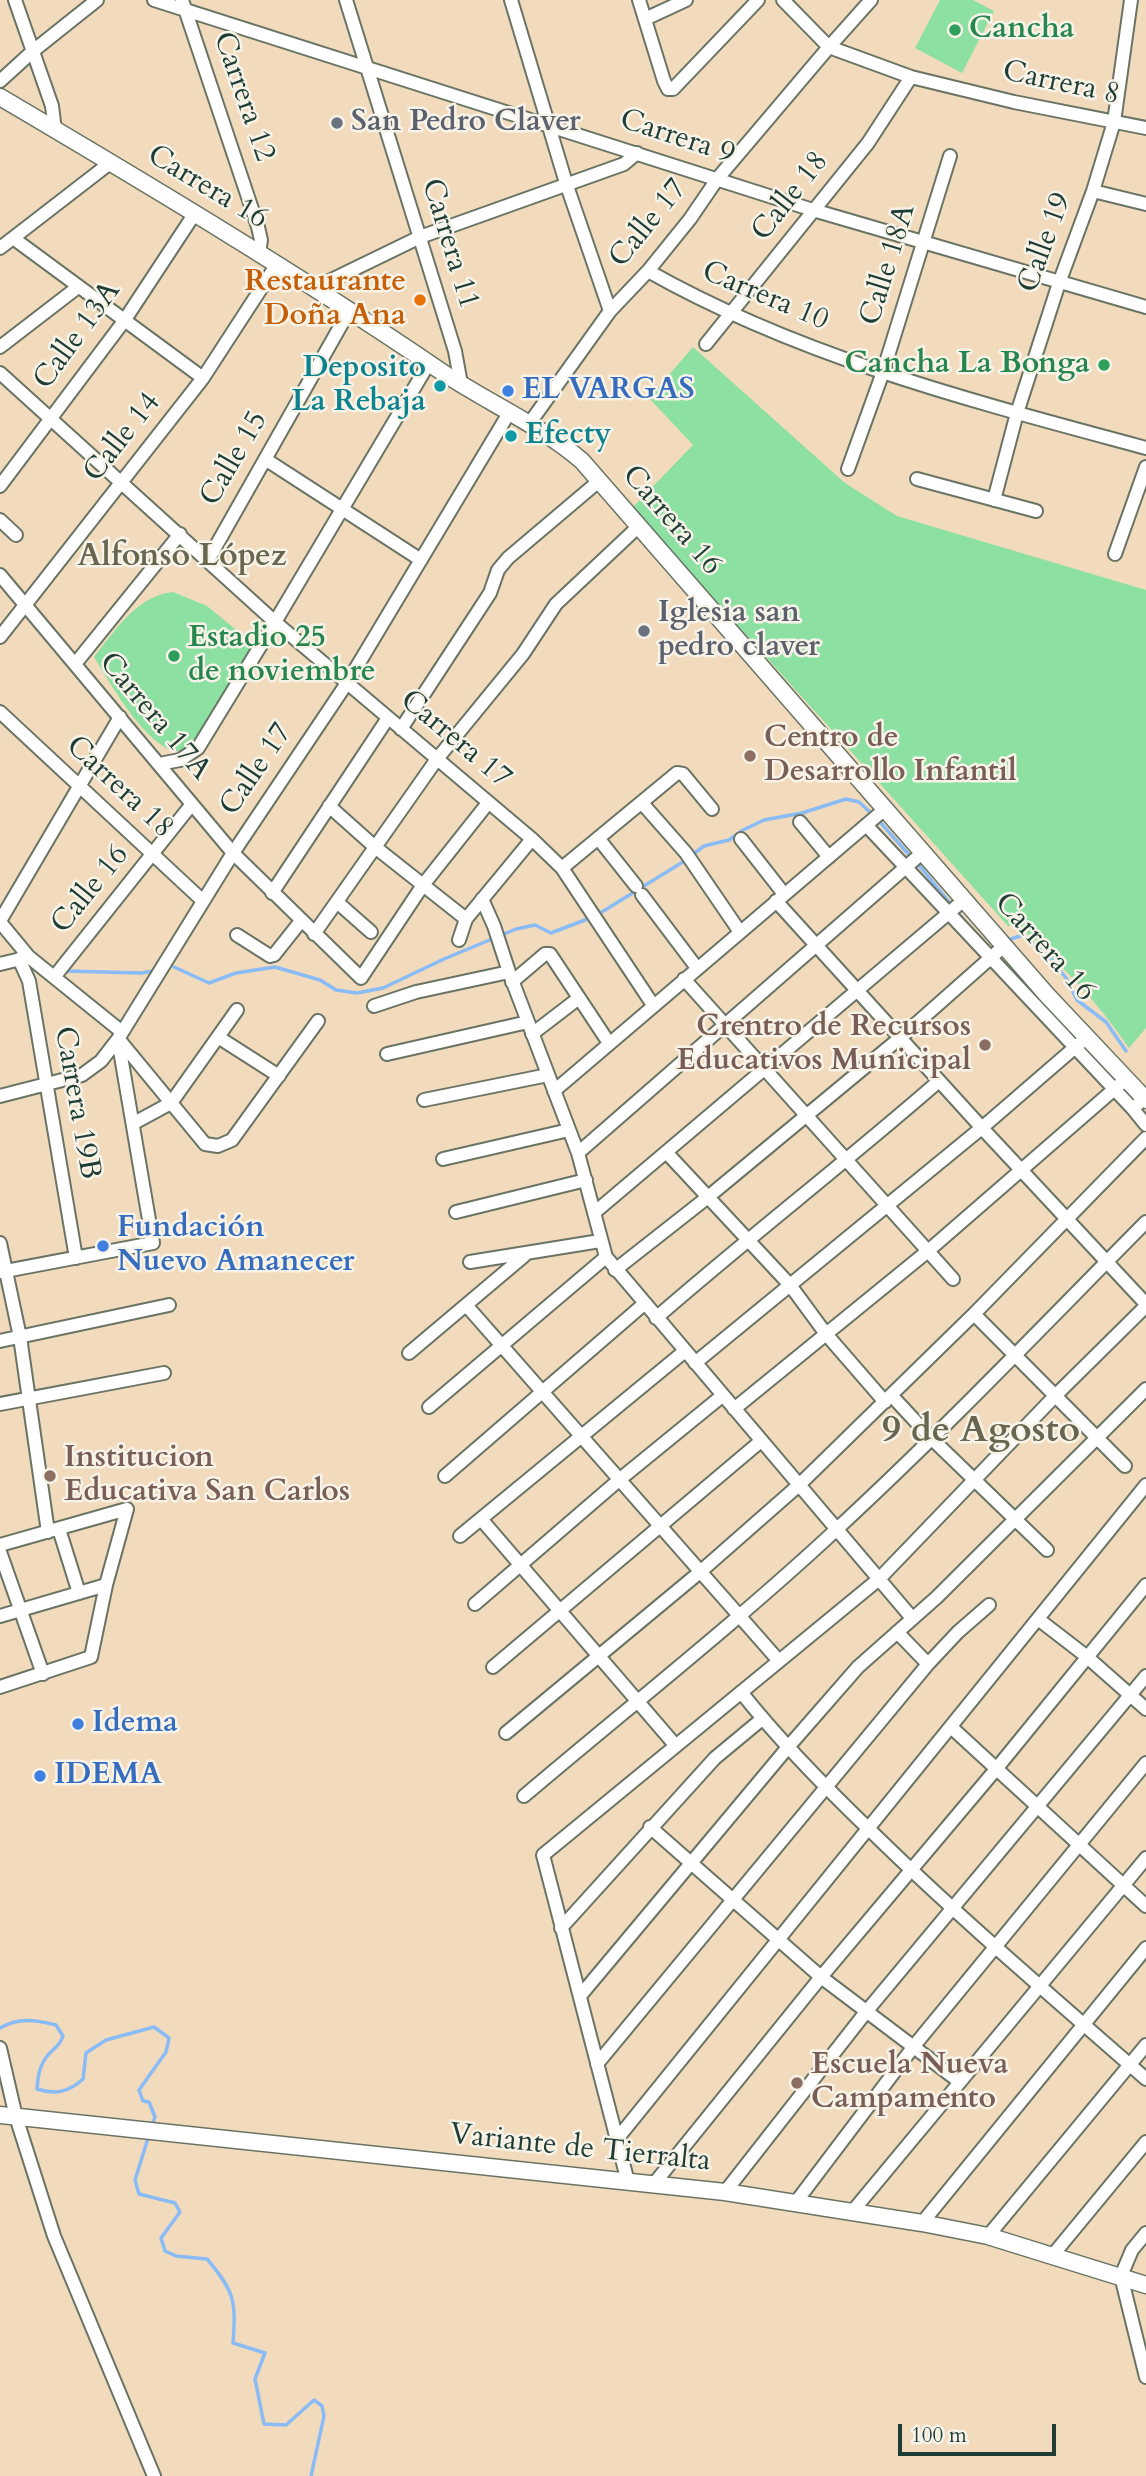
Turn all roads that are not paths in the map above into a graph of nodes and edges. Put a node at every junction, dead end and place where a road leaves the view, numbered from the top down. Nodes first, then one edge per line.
1 (15, 0) edge
2 (97, 0) edge
3 (154, 0) edge
4 (346, 0) edge
5 (511, 0) edge
6 (639, 0) edge
7 (686, 0) edge
8 (758, 0) edge
9 (783, 0) edge
10 (872, 0) edge
11 (1131, 0) edge
12 (184, 5) edge
13 (645, 19) junction
14 (829, 47) junction
15 (33, 51) junction
16 (368, 69) junction
17 (911, 77) junction
18 (0, 81) edge
19 (0, 97) edge
20 (1114, 122) junction
21 (549, 125) junction
22 (1146, 128) edge
23 (55, 130) junction
24 (637, 153) junction
25 (950, 156) dead end
26 (110, 163) junction
27 (718, 178) junction
28 (566, 183) junction
29 (1093, 191) junction
30 (1146, 204) edge
31 (813, 210) junction
32 (195, 213) junction
33 (420, 237) junction
34 (13, 238) junction
35 (924, 242) junction
36 (0, 248) edge
37 (259, 251) junction
38 (277, 264) junction
39 (648, 271) junction
40 (1059, 282) junction
41 (78, 287) junction
42 (315, 288) junction
43 (1146, 307) edge
44 (349, 311) junction
45 (610, 311) junction
46 (732, 314) junction
47 (124, 321) junction
48 (705, 344) dead end
49 (0, 347) edge
50 (429, 363) junction
51 (883, 372) junction
52 (0, 373) edge
53 (203, 378) junction
54 (461, 384) junction
55 (509, 413) junction
56 (1017, 413) junction
57 (51, 418) junction
58 (529, 424) junction
59 (1146, 448) edge
60 (265, 459) junction
61 (1146, 467) edge
62 (848, 469) dead end
63 (917, 479) dead end
64 (599, 481) junction
65 (122, 482) junction
66 (0, 486) edge
67 (995, 500) junction
68 (342, 510) junction
69 (1036, 512) dead end
70 (0, 520) edge
71 (639, 526) junction
72 (180, 534) junction
73 (16, 535) dead end
74 (1115, 554) dead end
75 (208, 559) junction
76 (421, 560) junction
77 (0, 575) edge
78 (24, 605) junction
79 (275, 622) junction
80 (0, 637) edge
81 (75, 664) junction
82 (347, 683) junction
83 (0, 712) edge
84 (120, 717) junction
85 (388, 718) junction
86 (401, 729) junction
87 (437, 759) junction
88 (159, 764) junction
89 (80, 787) junction
90 (488, 803) junction
91 (642, 803) junction
92 (192, 804) junction
93 (329, 806) junction
94 (712, 809) dead end
95 (885, 809) junction
96 (800, 822) dead end
97 (866, 825) junction
98 (598, 838) junction
99 (531, 839) junction
100 (741, 839) dead end
101 (375, 847) junction
102 (233, 853) junction
103 (922, 853) junction
104 (153, 855) junction
105 (829, 857) junction
106 (906, 867) junction
107 (562, 868) junction
108 (424, 886) junction
109 (272, 892) junction
110 (780, 898) junction
111 (482, 899) junction
112 (202, 901) junction
113 (964, 901) junction
114 (337, 902) junction
115 (950, 912) junction
116 (466, 919) junction
117 (0, 921) edge
118 (301, 921) junction
119 (371, 932) dead end
120 (740, 932) junction
121 (237, 934) dead end
122 (314, 934) junction
123 (459, 940) dead end
124 (816, 946) junction
125 (1004, 946) junction
126 (24, 958) junction
127 (990, 959) junction
128 (0, 964) edge
129 (697, 968) junction
130 (55, 976) junction
131 (510, 977) junction
132 (684, 979) junction
133 (857, 991) junction
134 (579, 998) junction
135 (1046, 1004) junction
136 (653, 1005) junction
137 (373, 1006) dead end
138 (237, 1010) dead end
139 (318, 1021) dead end
140 (726, 1025) junction
141 (530, 1028) junction
142 (120, 1036) junction
143 (218, 1037) junction
144 (900, 1038) junction
145 (1082, 1042) junction
146 (609, 1043) junction
147 (387, 1054) dead end
148 (765, 1069) junction
149 (548, 1075) junction
150 (279, 1076) junction
151 (939, 1081) junction
152 (1121, 1084) junction
153 (46, 1085) junction
154 (554, 1091) junction
155 (0, 1096) edge
156 (424, 1100) dead end
157 (1141, 1102) edge
158 (172, 1103) junction
159 (805, 1114) junction
160 (134, 1123) junction
161 (1146, 1125) edge
162 (982, 1128) junction
163 (569, 1130) junction
164 (1146, 1138) edge
165 (666, 1152) junction
166 (578, 1153) junction
167 (443, 1159) dead end
168 (847, 1161) junction
169 (1022, 1171) junction
170 (586, 1180) junction
171 (708, 1196) junction
172 (887, 1205) junction
173 (456, 1212) dead end
174 (594, 1213) junction
175 (1068, 1220) junction
176 (1146, 1222) edge
177 (746, 1240) junction
178 (600, 1241) junction
179 (0, 1243) edge
180 (928, 1251) junction
181 (524, 1255) junction
182 (606, 1257) junction
183 (76, 1258) junction
184 (470, 1262) dead end
185 (1107, 1262) junction
186 (615, 1270) junction
187 (3, 1271) edge
188 (953, 1279) dead end
189 (790, 1285) junction
190 (644, 1304) junction
191 (466, 1305) junction
192 (1146, 1305) edge
193 (169, 1306) dead end
194 (974, 1314) junction
195 (656, 1318) junction
196 (826, 1334) junction
197 (20, 1337) junction
198 (0, 1341) edge
199 (502, 1346) junction
200 (685, 1351) junction
201 (409, 1353) dead end
202 (1014, 1354) junction
203 (695, 1363) junction
204 (164, 1373) dead end
205 (1146, 1389) edge
206 (543, 1391) junction
207 (722, 1396) junction
208 (1055, 1396) junction
209 (30, 1397) junction
210 (888, 1399) junction
211 (0, 1404) edge
212 (429, 1407) dead end
213 (734, 1409) junction
214 (581, 1436) junction
215 (1097, 1438) junction
216 (932, 1439) junction
217 (761, 1441) junction
218 (1125, 1466) dead end
219 (445, 1476) dead end
220 (619, 1480) junction
221 (974, 1481) junction
222 (799, 1485) junction
223 (1146, 1486) edge
224 (1141, 1502) edge
225 (481, 1519) junction
226 (1014, 1521) junction
227 (660, 1526) junction
228 (836, 1529) junction
229 (53, 1530) junction
230 (460, 1536) dead end
231 (0, 1545) edge
232 (1047, 1550) dead end
233 (0, 1552) edge
234 (520, 1565) junction
235 (700, 1572) junction
236 (879, 1579) junction
237 (106, 1585) junction
238 (1146, 1585) edge
239 (79, 1593) junction
240 (475, 1604) dead end
241 (989, 1605) dead end
242 (20, 1610) junction
243 (559, 1610) junction
244 (0, 1616) edge
245 (739, 1616) junction
246 (912, 1618) junction
247 (1038, 1619) junction
248 (897, 1632) junction
249 (599, 1656) junction
250 (1086, 1656) junction
251 (779, 1661) junction
252 (928, 1664) junction
253 (492, 1667) dead end
254 (43, 1674) junction
255 (1146, 1676) edge
256 (0, 1687) edge
257 (741, 1692) junction
258 (1131, 1694) junction
259 (637, 1701) junction
260 (1146, 1709) edge
261 (762, 1719) junction
262 (951, 1727) junction
263 (506, 1733) dead end
264 (676, 1746) junction
265 (789, 1746) junction
266 (1146, 1763) edge
267 (997, 1768) junction
268 (826, 1790) junction
269 (524, 1796) dead end
270 (1038, 1808) junction
271 (650, 1827) junction
272 (868, 1829) junction
273 (1080, 1844) junction
274 (1146, 1858) edge
275 (691, 1864) junction
276 (911, 1870) junction
277 (1124, 1886) junction
278 (733, 1902) junction
279 (1146, 1906) edge
280 (953, 1908) junction
281 (561, 1928) junction
282 (778, 1941) junction
283 (996, 1947) junction
284 (1146, 1948) edge
285 (821, 1977) junction
286 (1039, 1986) junction
287 (580, 1996) junction
288 (866, 2012) junction
289 (1084, 2025) junction
290 (1146, 2045) edge
291 (914, 2046) junction
292 (2, 2053) edge
293 (597, 2064) junction
294 (1130, 2065) junction
295 (1146, 2079) edge
296 (960, 2082) junction
297 (8, 2116) edge
298 (617, 2139) junction
299 (1146, 2142) edge
300 (628, 2182) junction
301 (653, 2185) junction
302 (725, 2192) junction
303 (796, 2202) junction
304 (852, 2212) junction
305 (922, 2223) junction
306 (1146, 2233) edge
307 (988, 2236) junction
308 (1052, 2256) junction
309 (1121, 2276) junction
310 (1146, 2285) edge
311 (1146, 2377) edge
312 (153, 2476) edge

1 - 15 street
2 - 15 street
3 - 12 street, Carrera 9
4 - 16 street, Carrera 11
5 - 21 street
6 - 13 street
7 - 13 street
8 - 13 street
9 - 14 street, Carrera 8
10 - 14 street, Calle 17
11 - 20 street, Calle 19
12 - 16 street, Carrera 9
12 - 37 street, Carrera 12
14 - 17 street, Carrera 8
14 - 27 street, Calle 17
15 - 18 street
15 - 23 street
16 - 21 street, Carrera 9
16 - 33 street, Carrera 11
17 - 20 street, Carrera 8
17 - 31 street, Calle 18
19 - 23 main road, Carrera 16
20 - 22 street, Carrera 8
20 - 29 street, Calle 19
21 - 24 street, Carrera 9
21 - 28 street
23 - 26 main road, Carrera 16
24 - 27 street, Carrera 9
24 - 28 street
25 - 35 street, Calle 18A
26 - 32 main road, Carrera 16
26 - 34 street
27 - 31 street, Carrera 9
27 - 39 street, Calle 17
28 - 33 street
28 - 45 street
29 - 30 street
29 - 40 street, Calle 19
31 - 35 street, Carrera 9
31 - 46 street, Calle 18
32 - 37 main road, Carrera 16
32 - 47 street, Calle 13A
33 - 42 street
33 - 54 street, Carrera 11
34 - 36 street
34 - 41 street
35 - 40 street, Carrera 9
35 - 51 street, Calle 18A
37 - 38 main road, Carrera 16
38 - 42 main road, Carrera 16
38 - 53 street, Calle 14
39 - 45 street, Calle 17
39 - 46 street, Carrera 10
40 - 43 street, Carrera 9
40 - 56 street, Calle 19
41 - 47 street
41 - 49 street
42 - 44 main road, Carrera 16
44 - 50 main road, Carrera 16
44 - 60 street, Calle 15
45 - 58 street, Calle 17
46 - 48 street, Calle 18
46 - 51 street, Carrera 10
47 - 53 street
47 - 57 street, Calle 13A
50 - 54 main road, Carrera 16
50 - 68 street
51 - 56 street, Carrera 10
51 - 62 street, Calle 18A
52 - 57 street, Carrera 17
53 - 65 street, Calle 14
54 - 55 main road, Carrera 16
55 - 58 main road, Carrera 16
55 - 76 street, Calle 17
56 - 59 street, Carrera 10
56 - 67 street, Calle 19
57 - 65 street, Carrera 17
57 - 66 street, Calle 13A
58 - 64 main road, Carrera 16
60 - 68 street
60 - 75 street, Calle 15
61 - 74 street
63 - 67 street
64 - 71 main road, Carrera 16
64 - 86 street
65 - 72 street, Carrera 17
65 - 78 street, Calle 14
67 - 69 street
68 - 76 street
68 - 79 street
70 - 73 street
71 - 87 street
71 - 95 main road, Carrera 16
72 - 75 street, Carrera 17
72 - 81 street
75 - 79 street, Carrera 17
76 - 82 street, Calle 17
77 - 78 street, Carrera 17A
78 - 80 street, Calle 14
78 - 81 street, Carrera 17A
79 - 82 street, Carrera 17
79 - 88 street
81 - 84 street, Carrera 17A
82 - 85 street, Carrera 17
82 - 102 street, Calle 17
83 - 89 street, Carrera 18
84 - 88 street, Carrera 17A
84 - 89 street
85 - 86 street, Carrera 17
85 - 93 street
86 - 87 street, Carrera 17
87 - 90 street, Carrera 17
87 - 101 street
88 - 92 street, Carrera 17A
89 - 104 street, Carrera 18
89 - 117 street
90 - 99 street, Carrera 17
90 - 108 street
91 - 94 street
91 - 98 street
91 - 120 street
92 - 102 street, Carrera 17A
92 - 104 street, Calle 16
93 - 101 street
93 - 109 street
95 - 97 street
95 - 103 main road, Carrera 16
96 - 105 street
97 - 105 street
97 - 106 street
98 - 107 street
98 - 129 street
99 - 107 street, Carrera 17
99 - 111 street
100 - 110 street
101 - 108 street
101 - 114 street
102 - 109 street, Carrera 17A
102 - 112 street, Calle 17
103 - 106 street
103 - 113 main road, Carrera 16
104 - 112 street, Carrera 18
104 - 130 street, Calle 16
105 - 110 street
106 - 115 street
106 - 124 street
107 - 136 street, Carrera 17
108 - 116 street
108 - 122 street, Carrera 17A
109 - 118 street, Carrera 17A
110 - 120 street
110 - 124 street
111 - 116 street
111 - 131 street
112 - 142 street, Calle 17
113 - 115 street
113 - 125 main road, Carrera 16
114 - 119 street
114 - 122 street
115 - 127 street
115 - 133 street
116 - 123 street
117 - 126 street
118 - 121 street
118 - 122 street, Carrera 17A
120 - 129 street
124 - 133 street
124 - 140 street
125 - 127 street
125 - 135 main road, Carrera 16
126 - 128 street
126 - 130 street
126 - 153 street, Carrera 19B
127 - 135 street
127 - 144 street
129 - 132 street
130 - 142 street
131 - 134 street
131 - 137 street
131 - 141 street
132 - 136 street
132 - 140 street
133 - 144 street
133 - 148 street
134 - 141 street
134 - 146 street
135 - 145 main road, Carrera 16
136 - 146 street
138 - 143 street
139 - 150 street
140 - 148 street
140 - 166 street
141 - 147 street
141 - 149 street
142 - 153 street, Calle 17
142 - 158 street
142 - 160 street
143 - 150 street
143 - 158 street
144 - 151 street
144 - 159 street
145 - 152 main road, Carrera 16
145 - 162 street
146 - 154 street
148 - 159 street
148 - 165 street
149 - 154 street
149 - 156 street
150 - 158 street
151 - 162 street
151 - 168 street
152 - 157 main road, Carrera 16
152 - 169 street
153 - 155 street, Calle 17
153 - 183 street, Carrera 19B
154 - 163 street
157 - 161 street
158 - 160 street
159 - 168 street
159 - 171 street
160 - 183 street
162 - 169 street
162 - 172 street
163 - 166 street
163 - 167 street
164 - 175 street
165 - 171 street
165 - 174 street
166 - 170 street
168 - 172 street
168 - 177 street
169 - 175 street
169 - 180 street
170 - 173 street
170 - 174 street
171 - 177 street
171 - 186 street
172 - 180 street
172 - 189 street
174 - 178 street
175 - 185 street
175 - 194 street
176 - 185 street
177 - 189 street
177 - 195 street
178 - 181 street
178 - 182 street
179 - 187 street
180 - 188 street
180 - 196 street
181 - 184 street
181 - 191 street
182 - 186 street
182 - 199 street
183 - 187 street
185 - 192 street
185 - 202 street
186 - 190 street
187 - 197 street
189 - 196 street
189 - 203 street
190 - 195 street
190 - 206 street
191 - 199 street
191 - 201 street
192 - 208 street
193 - 197 street
194 - 202 street
194 - 210 street
195 - 200 street
196 - 210 street
196 - 213 street
197 - 198 street
197 - 209 street
199 - 206 street
199 - 212 street
200 - 203 street
200 - 214 street
202 - 208 street
202 - 216 street
203 - 207 street
204 - 209 street
205 - 215 street
206 - 214 street
206 - 219 street
207 - 213 street
207 - 220 street
208 - 215 street
208 - 221 street
209 - 211 street
209 - 229 street
210 - 216 street
210 - 222 street
213 - 217 street
214 - 220 street
214 - 225 street
215 - 218 street
215 - 226 street
216 - 221 street
216 - 228 street
217 - 222 street
217 - 227 street
220 - 227 street
220 - 234 street
221 - 226 street
221 - 236 street
222 - 228 street
222 - 235 street
223 - 224 street
224 - 247 street
225 - 230 street
225 - 234 street
226 - 232 street
226 - 246 street
227 - 235 street
227 - 243 street
228 - 236 street
228 - 245 street
229 - 231 street
229 - 237 street
229 - 239 street
233 - 242 street
234 - 240 street
234 - 243 street
235 - 245 street
235 - 249 street
236 - 246 street
236 - 251 street
237 - 239 street
237 - 254 street
238 - 250 street
239 - 242 street
241 - 252 street
242 - 244 street
242 - 254 street
243 - 249 street
243 - 253 street
245 - 251 street
245 - 259 street
246 - 248 street
247 - 250 street
247 - 262 street
248 - 252 street
248 - 265 street
249 - 259 street
249 - 263 street
250 - 258 street
250 - 267 street
251 - 257 street
252 - 268 street
254 - 256 street
255 - 258 street
257 - 261 street
257 - 264 street
258 - 260 street
258 - 270 street
259 - 264 street
259 - 269 street
261 - 265 street
261 - 271 street
262 - 267 street
262 - 272 street
264 - 281 street
265 - 268 street
265 - 275 street
266 - 273 street
267 - 270 street
267 - 276 street
268 - 272 street
268 - 278 street
270 - 273 street
270 - 280 street
271 - 275 street
271 - 281 street
272 - 276 street
272 - 282 street
273 - 277 street
273 - 283 street
274 - 277 street
275 - 278 street
275 - 287 street
276 - 280 street
276 - 285 street
277 - 279 street
277 - 286 street
278 - 282 street
278 - 293 street
280 - 283 street
280 - 288 street
281 - 287 street
282 - 285 street
282 - 298 street
283 - 286 street
283 - 291 street
284 - 289 street
285 - 288 street
285 - 301 street
286 - 289 street
286 - 296 street
287 - 293 street
288 - 291 street
288 - 302 street
289 - 294 street
289 - 305 street
290 - 294 street
291 - 296 street
291 - 303 street
292 - 297 street
293 - 298 street
294 - 295 street
294 - 307 street
296 - 304 street
297 - 300 main road, Variante de Tierralta
297 - 312 street
298 - 300 street
299 - 308 street
300 - 301 main road, Variante de Tierralta
301 - 302 main road, Variante de Tierralta
302 - 303 main road, Variante de Tierralta
303 - 304 main road, Variante de Tierralta
304 - 305 main road, Variante de Tierralta
305 - 307 main road, Variante de Tierralta
306 - 309 street
307 - 308 main road, Variante de Tierralta
308 - 309 main road, Variante de Tierralta
309 - 310 main road, Variante de Tierralta
309 - 311 street

